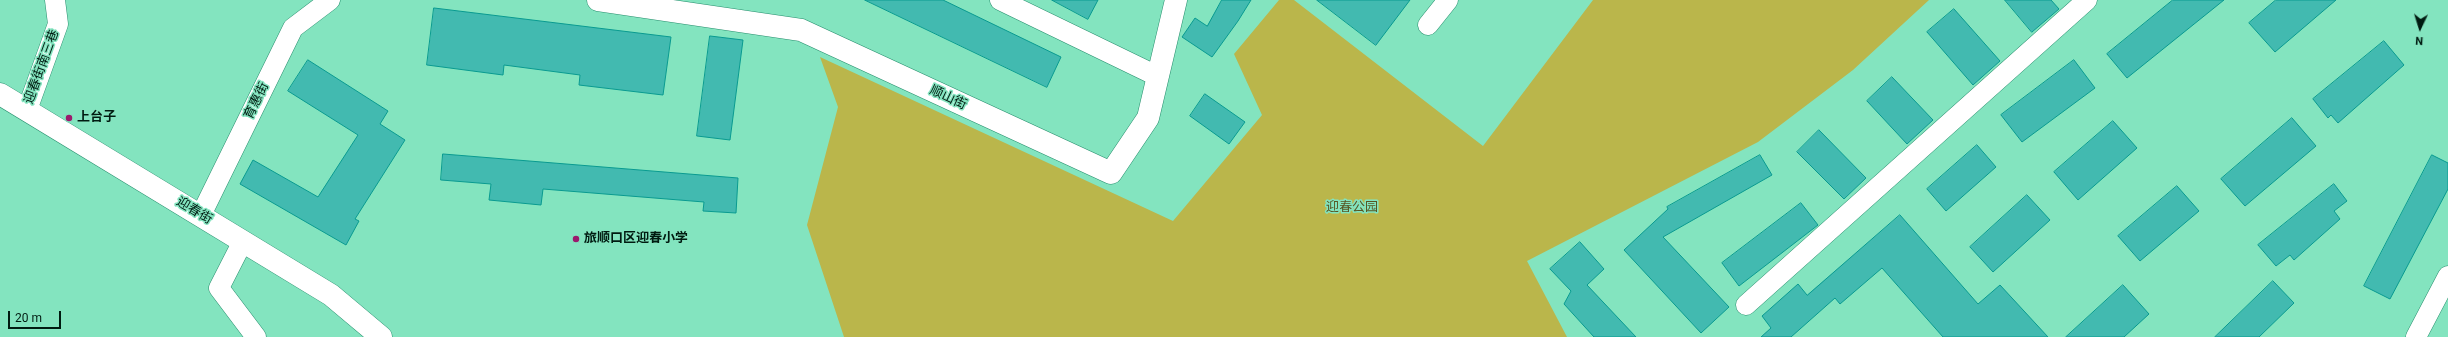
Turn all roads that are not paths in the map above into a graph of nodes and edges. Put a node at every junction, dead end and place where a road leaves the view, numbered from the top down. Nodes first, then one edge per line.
1 (55, 0) edge
2 (330, 0) edge
3 (598, 0) edge
4 (1000, 0) edge
5 (1176, 0) edge
6 (1448, 0) edge
7 (2088, 0) edge
8 (1428, 25) dead end
9 (1157, 76) junction
10 (0, 94) edge
11 (26, 110) junction
12 (201, 215) junction
13 (243, 241) junction
14 (2448, 276) edge
15 (1746, 305) dead end
16 (256, 337) edge
17 (381, 337) edge
18 (2416, 337) edge

1 - 11 street, 迎春街南三巷
2 - 12 street, 育惠街
3 - 9 street, 顺山街
4 - 9 street
5 - 9 street, 顺山街
6 - 8 street
7 - 15 street
10 - 11 street, 迎春街
11 - 12 street, 迎春街
12 - 13 street, 迎春街
13 - 16 street
13 - 17 street, 迎春街
14 - 18 street

